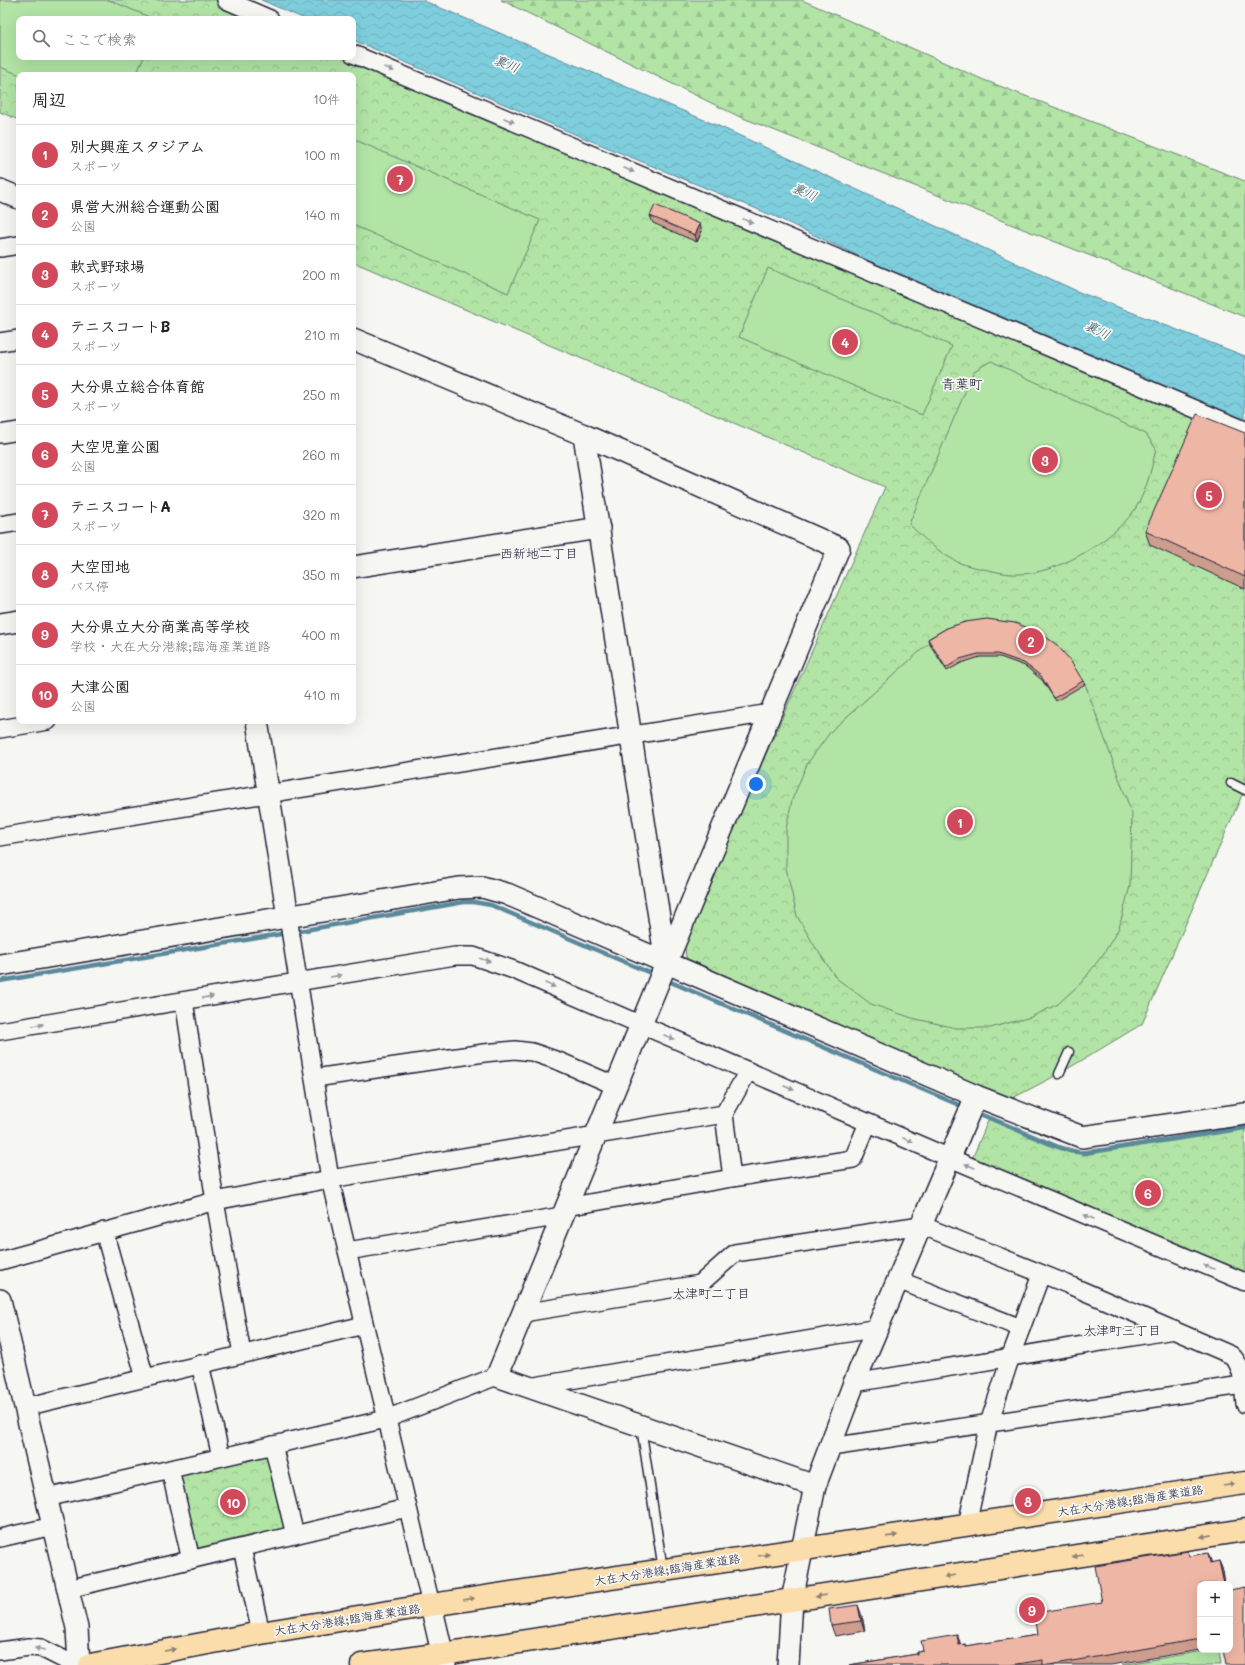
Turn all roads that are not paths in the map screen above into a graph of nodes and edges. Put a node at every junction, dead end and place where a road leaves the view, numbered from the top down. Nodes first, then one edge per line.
1 (226, 0) edge
2 (263, 16) edge
3 (356, 55) edge
4 (0, 190) edge
5 (16, 197) edge
6 (16, 245) edge
7 (0, 248) edge
8 (16, 339) edge
9 (356, 340) edge
10 (0, 342) edge
11 (1245, 430) edge
12 (16, 431) edge
13 (0, 434) edge
14 (584, 435) junction
15 (16, 522) edge
16 (0, 525) edge
17 (599, 528) junction
18 (356, 567) edge
19 (16, 621) edge
20 (0, 624) edge
21 (770, 713) junction
22 (30, 724) edge
23 (257, 724) edge
24 (0, 729) edge
25 (631, 736) junction
26 (1231, 784) dead end
27 (1245, 790) edge
28 (269, 794) junction
29 (0, 838) edge
30 (290, 927) junction
31 (0, 965) edge
32 (662, 972) junction
33 (299, 982) junction
34 (184, 1001) junction
35 (641, 1024) junction
36 (0, 1031) edge
37 (1068, 1052) dead end
38 (748, 1071) junction
39 (1059, 1074) dead end
40 (315, 1078) junction
41 (616, 1086) junction
42 (976, 1096) junction
43 (724, 1114) junction
44 (1245, 1114) edge
45 (868, 1122) junction
46 (596, 1135) junction
47 (950, 1158) junction
48 (732, 1178) junction
49 (330, 1179) junction
50 (215, 1201) junction
51 (564, 1211) junction
52 (921, 1225) junction
53 (104, 1231) junction
54 (347, 1251) junction
55 (0, 1261) edge
56 (1041, 1275) junction
57 (898, 1280) junction
58 (1245, 1282) edge
59 (0, 1300) edge
60 (522, 1313) junction
61 (364, 1325) junction
62 (878, 1328) junction
63 (1021, 1328) junction
64 (1174, 1330) junction
65 (242, 1354) junction
66 (1010, 1357) junction
67 (200, 1364) junction
68 (497, 1376) junction
69 (144, 1378) junction
70 (854, 1383) junction
71 (1242, 1384) junction
72 (529, 1387) junction
73 (1245, 1404) edge
74 (25, 1407) junction
75 (386, 1419) junction
76 (989, 1423) junction
77 (641, 1425) junction
78 (273, 1445) junction
79 (830, 1447) junction
80 (221, 1458) junction
81 (170, 1469) junction
82 (1245, 1483) edge
83 (815, 1486) junction
84 (46, 1498) junction
85 (407, 1508) junction
86 (967, 1525) junction
87 (53, 1526) junction
88 (1245, 1530) edge
89 (295, 1535) junction
90 (0, 1538) edge
91 (242, 1548) junction
92 (803, 1549) junction
93 (191, 1560) junction
94 (662, 1570) junction
95 (68, 1589) junction
96 (792, 1600) junction
97 (431, 1605) junction
98 (261, 1632) junction
99 (0, 1651) edge
100 (444, 1660) edge
101 (75, 1665) edge
102 (79, 1665) edge
103 (90, 1665) edge
104 (362, 1665) edge
105 (788, 1665) edge

1 - 2 street
3 -> 11 street
4 - 5 street
6 - 7 street
8 - 10 street
9 - 14 street
12 - 13 street
14 - 17 street
14 - 21 street
15 - 16 street
17 - 18 street
17 - 25 street
19 - 20 street
21 - 25 street
21 - 32 street
22 - 24 street
23 - 28 street
25 - 28 street
25 - 32 street
26 - 27 lane
28 - 29 street
28 - 30 street
30 - 31 street
30 - 32 street
30 - 33 street
32 - 35 street
32 - 42 street
34 -> 33 street
33 -> 35 street
33 - 40 street
36 -> 34 street
34 - 50 street
35 -> 38 street
35 - 41 street
37 - 39 lane
38 - 43 street
38 -> 45 street
40 - 41 street
40 - 49 street
41 - 46 street
42 - 44 street
42 - 47 street
43 - 46 street
43 - 48 street
45 -> 47 street
45 - 48 street
46 - 49 street
46 - 51 street
47 - 52 street
58 -> 47 street
48 - 51 street
49 - 50 street
49 - 54 street
50 - 53 street
50 - 65 street
51 - 54 street
51 - 60 street
52 - 56 street
52 - 57 street
52 - 60 street
53 - 55 street
53 - 69 street
54 - 61 street
56 - 63 street
56 - 64 street
57 - 62 street
57 - 63 street
59 - 74 street
60 - 68 street
61 - 65 street
61 - 75 street
62 - 70 street
62 - 72 street
63 - 66 street
64 - 66 street
64 - 71 street
65 - 67 street
66 - 70 street
66 - 76 street
67 - 69 street
67 - 80 street
68 - 72 street
68 - 75 street
69 - 74 street
70 - 79 street
71 - 73 street
71 - 76 street
72 - 77 street
74 - 84 street
75 - 78 street
75 - 85 street
76 - 79 street
76 - 86 street
77 - 83 street
77 - 94 lane
78 - 80 street
78 - 89 street
79 - 83 street
80 - 81 street
81 - 84 street
81 - 93 street
86 -> 82 main road, 大在大分港線;臨海産業道路
83 - 92 street
84 - 87 street
85 - 89 street
85 - 97 street
92 -> 86 main road, 大在大分港線;臨海産業道路
87 - 90 street
87 - 95 street
88 -> 96 main road
89 - 91 street
91 - 93 street
91 - 98 street
94 -> 92 main road, 大在大分港線;臨海産業道路
92 - 96 street
93 - 95 street
97 -> 94 main road, 大在大分港線;臨海産業道路
95 - 102 street
96 - 100 main road
96 - 105 street
97 - 98 main road, 大在大分港線;臨海産業道路
97 - 100 street
103 -> 98 main road, 大在大分港線;臨海産業道路
101 -> 99 street
100 - 104 main road

